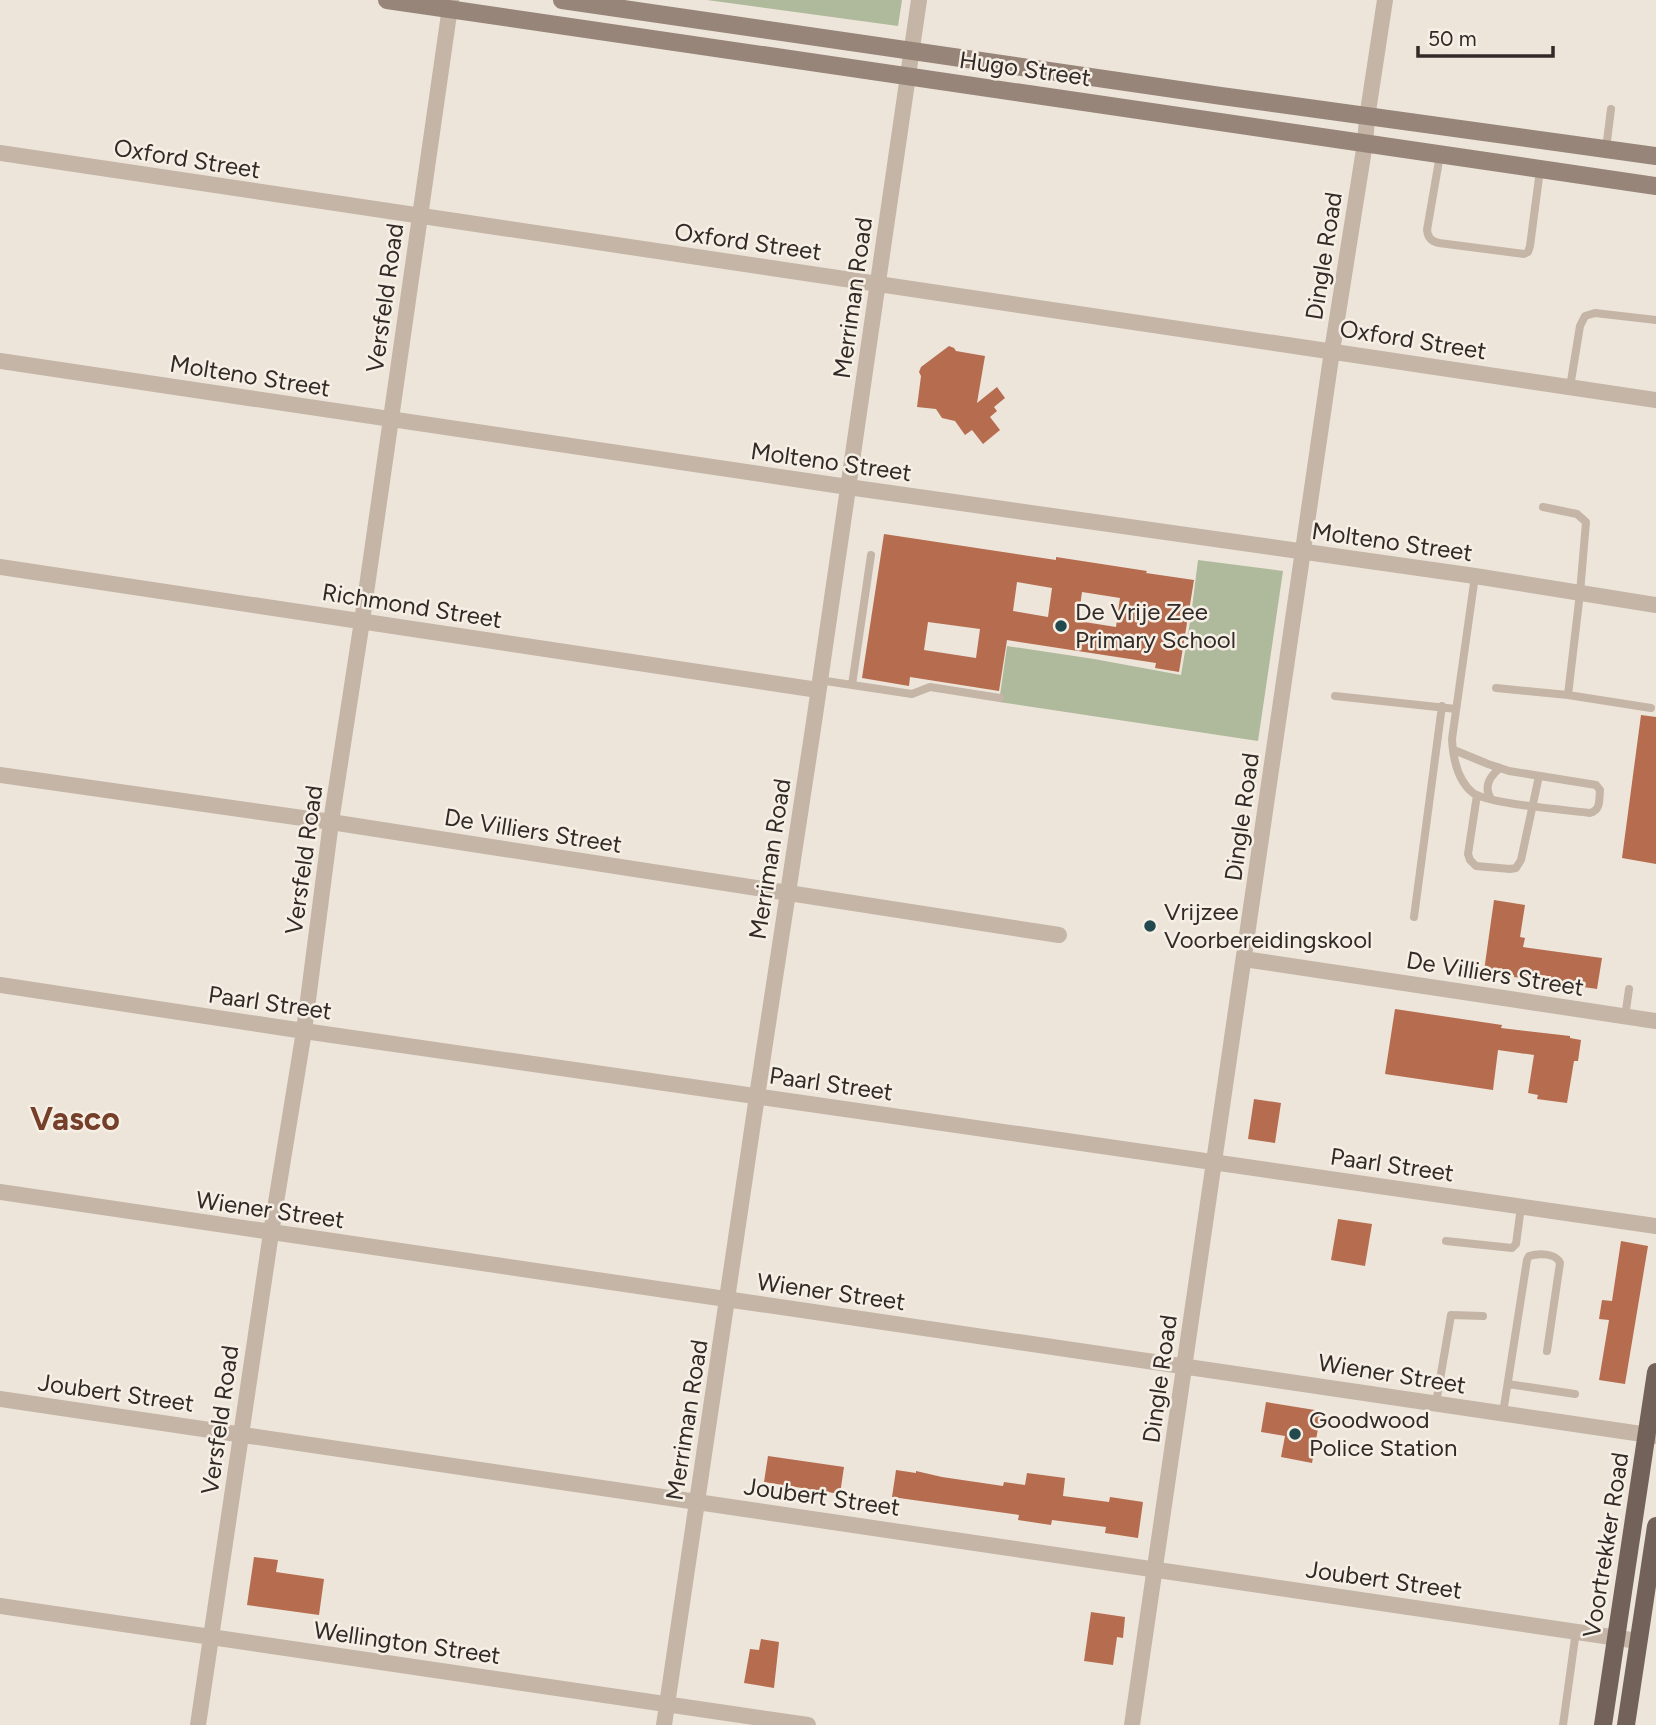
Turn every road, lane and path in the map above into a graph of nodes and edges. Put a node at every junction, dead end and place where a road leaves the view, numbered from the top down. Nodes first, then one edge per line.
1 (387, 0) edge
2 (562, 0) edge
3 (919, 0) edge
4 (1385, 0) edge
5 (451, 5) edge
6 (912, 53) junction
7 (908, 77) junction
8 (1611, 109) dead end
9 (1367, 118) junction
10 (1365, 143) junction
11 (1606, 149) junction
12 (0, 153) edge
13 (1440, 155) junction
14 (1656, 156) edge
15 (1541, 170) junction
16 (1656, 186) edge
17 (420, 217) junction
18 (878, 284) junction
19 (1656, 320) edge
20 (1332, 351) junction
21 (0, 361) edge
22 (1570, 387) junction
23 (1656, 400) edge
24 (391, 420) junction
25 (848, 487) junction
26 (1543, 507) dead end
27 (1303, 552) junction
28 (872, 555) dead end
29 (0, 567) edge
30 (1475, 576) junction
31 (1580, 593) junction
32 (1656, 605) edge
33 (362, 621) junction
34 (818, 685) junction
35 (852, 685) junction
36 (1496, 688) dead end
37 (1568, 695) junction
38 (1335, 696) dead end
39 (999, 698) dead end
40 (1442, 706) junction
41 (1651, 708) dead end
42 (1457, 709) junction
43 (1454, 750) junction
44 (1500, 768) junction
45 (0, 775) edge
46 (1539, 776) junction
47 (1476, 795) junction
48 (1491, 799) junction
49 (1533, 806) junction
50 (331, 822) junction
51 (788, 893) junction
52 (1414, 917) dead end
53 (1059, 935) dead end
54 (1244, 960) junction
55 (0, 985) edge
56 (1629, 989) dead end
57 (1625, 1017) junction
58 (1656, 1021) edge
59 (304, 1031) junction
60 (757, 1096) junction
61 (1214, 1163) junction
62 (0, 1192) edge
63 (1521, 1207) junction
64 (1656, 1226) edge
65 (271, 1233) junction
66 (1446, 1241) dead end
67 (728, 1300) junction
68 (1483, 1316) dead end
69 (1547, 1351) dead end
70 (1185, 1366) junction
71 (1656, 1372) edge
72 (1508, 1384) junction
73 (1575, 1394) dead end
74 (0, 1399) edge
75 (1436, 1403) junction
76 (1503, 1413) junction
77 (241, 1434) junction
78 (1651, 1435) edge
79 (697, 1502) junction
80 (1656, 1526) edge
81 (1155, 1569) junction
82 (0, 1606) edge
83 (1576, 1631) junction
84 (212, 1637) junction
85 (1616, 1637) junction
86 (1638, 1641) junction
87 (667, 1704) junction
88 (198, 1725) edge
89 (664, 1725) edge
90 (808, 1725) edge
91 (1132, 1725) edge
92 (1563, 1725) edge
93 (1603, 1725) edge
94 (1626, 1725) edge

1 - 5 street, Hugo Street
2 - 6 street, Hugo Street
3 - 6 street, Merriman Road
4 - 9 street, Dingle Road
5 - 7 street, Hugo Street
5 - 17 street, Versfeld Road
6 - 7 street, Merriman Road
6 - 9 street, Hugo Street
7 - 10 street, Hugo Street
7 - 18 street, Merriman Road
8 - 11 lane
9 - 10 street, Dingle Road
9 - 11 street, Hugo Street
10 - 13 street, Hugo Street
10 - 20 street, Dingle Road
11 - 14 street, Hugo Street
12 - 17 street, Oxford Street
13 - 15 street, Hugo Street
13 - 15 lane
15 - 16 street, Hugo Street
17 - 18 street, Oxford Street
17 - 24 street, Versfeld Road
18 - 20 street, Oxford Street
18 - 25 street, Merriman Road
19 - 22 lane
20 - 22 street, Oxford Street
20 - 27 street, Dingle Road
21 - 24 street, Molteno Street
22 - 23 street, Oxford Street
24 - 25 street, Molteno Street
24 - 33 street, Versfeld Road
25 - 27 street, Molteno Street
25 - 34 street, Merriman Road
26 - 31 lane
27 - 30 street, Molteno Street
27 - 54 street, Dingle Road
28 - 35 lane
29 - 33 street, Richmond Street
30 - 31 street, Molteno Street
30 - 42 lane
31 - 32 street, Molteno Street
31 - 37 lane
33 - 34 street, Richmond Street
33 - 50 street, Versfeld Road
34 - 35 lane
34 - 51 street, Merriman Road
35 - 39 lane
36 - 37 lane
37 - 41 lane
38 - 40 lane
40 - 42 lane
40 - 52 lane
42 - 43 lane
43 - 44 lane
43 - 47 lane
44 - 46 lane
44 - 48 lane
45 - 50 street, De Villiers Street
46 - 49 lane
46 - 49 lane
47 - 48 lane
47 - 49 lane
48 - 49 lane
50 - 51 street, De Villiers Street
50 - 59 street, Versfeld Road
51 - 53 street, De Villiers Street
51 - 60 street, Merriman Road
54 - 57 street, De Villiers Street
54 - 61 street, Dingle Road
55 - 59 street, Paarl Street
56 - 57 lane
57 - 58 street, De Villiers Street
59 - 60 street, Paarl Street
59 - 65 street, Versfeld Road
60 - 61 street, Paarl Street
60 - 67 street, Merriman Road
61 - 63 street, Paarl Street
61 - 70 street, Dingle Road
62 - 65 street, Wiener Street
63 - 64 street, Paarl Street
63 - 66 lane
65 - 67 street, Wiener Street
65 - 77 street, Versfeld Road
67 - 70 street, Wiener Street
67 - 79 street, Merriman Road
68 - 75 lane
69 - 72 lane
70 - 75 street, Wiener Street
70 - 81 street, Dingle Road
71 - 78 main road, Voortrekker Road
72 - 73 lane
72 - 76 lane
74 - 77 street, Joubert Street
75 - 76 street, Wiener Street
76 - 78 street, Wiener Street
77 - 79 street, Joubert Street
77 - 84 street, Versfeld Road
78 - 85 main road, Voortrekker Road
79 - 81 street, Joubert Street
79 - 87 street, Merriman Road
80 - 86 main road, Voortrekker Road
81 - 83 street, Joubert Street
81 - 91 street, Dingle Road
82 - 84 street, Wellington Street
83 - 85 street, Joubert Street
83 - 92 lane
84 - 87 street, Wellington Street
84 - 88 street, Versfeld Road
85 - 86 street, Joubert Street
85 - 93 main road, Voortrekker Road
86 - 94 main road, Voortrekker Road
87 - 89 street, Merriman Road
87 - 90 street, Wellington Street

